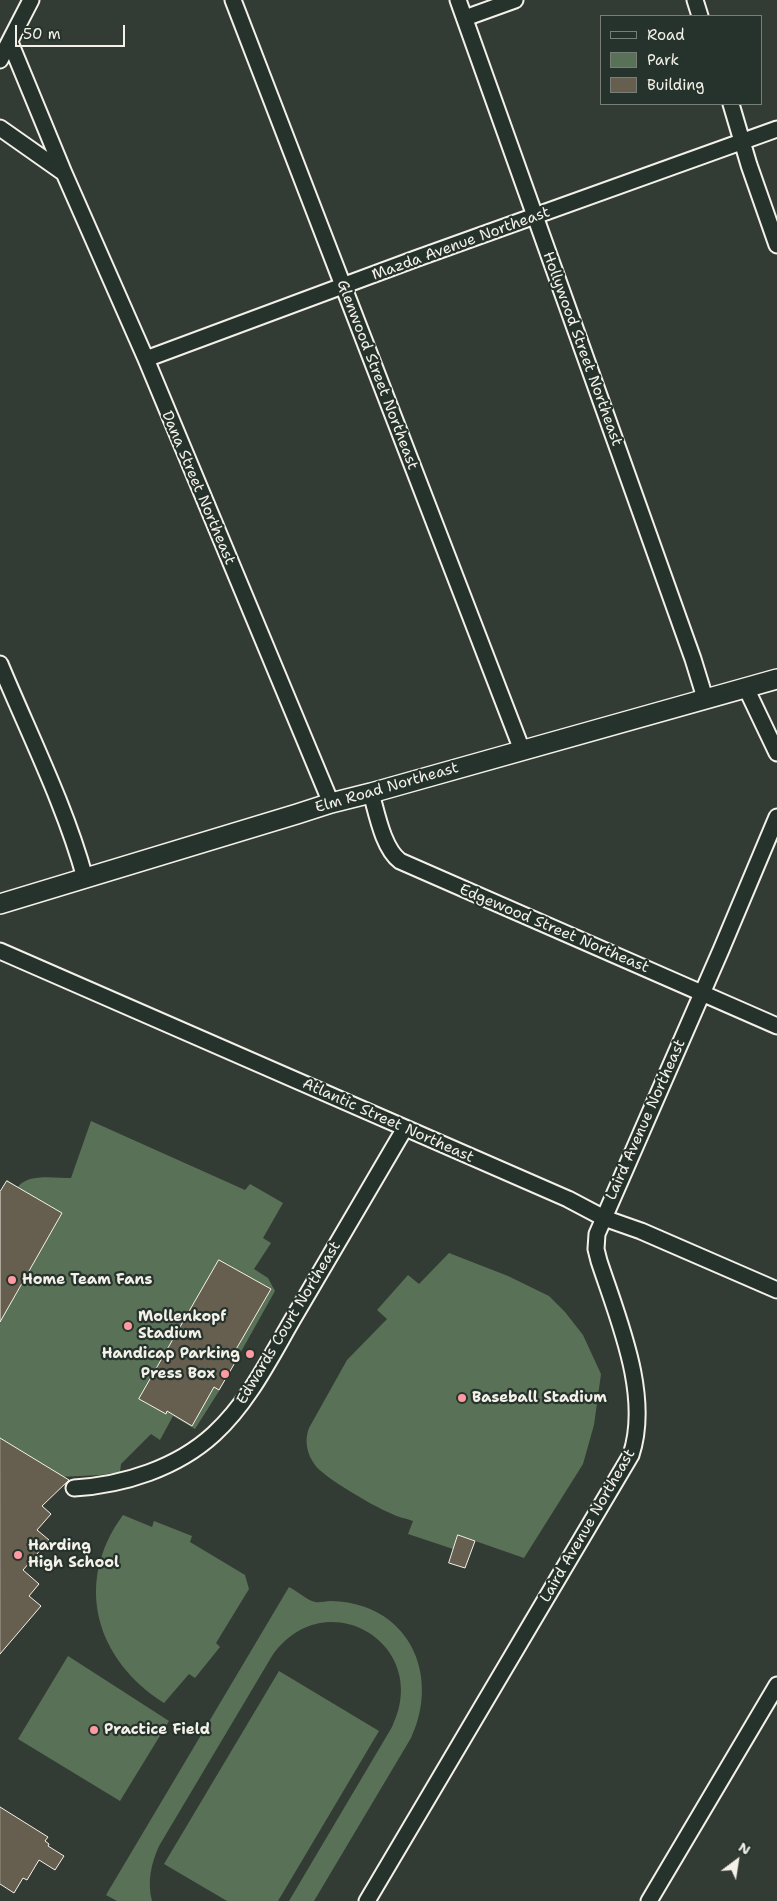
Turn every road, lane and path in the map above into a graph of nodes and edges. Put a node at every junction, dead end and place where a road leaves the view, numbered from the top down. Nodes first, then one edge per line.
1 (31, 0) edge
2 (233, 0) edge
3 (458, 0) edge
4 (515, 0) edge
5 (694, 0) edge
6 (700, 15) edge
7 (465, 18) junction
8 (10, 42) junction
9 (0, 60) edge
10 (731, 105) edge
11 (0, 128) edge
12 (777, 129) edge
13 (742, 142) junction
14 (64, 174) junction
15 (534, 216) junction
16 (777, 245) edge
17 (343, 287) junction
18 (146, 359) junction
19 (0, 664) edge
20 (777, 679) edge
21 (746, 688) junction
22 (705, 698) junction
23 (522, 750) junction
24 (777, 753) edge
25 (371, 793) junction
26 (330, 803) junction
27 (777, 817) edge
28 (85, 878) junction
29 (0, 904) edge
30 (0, 951) edge
31 (702, 993) junction
32 (777, 1026) edge
33 (405, 1128) junction
34 (604, 1218) junction
35 (777, 1290) edge
36 (74, 1488) dead end
37 (777, 1685) edge
38 (368, 1901) edge
39 (649, 1901) edge

1 - 8 street
2 - 17 street, Glenwood Street Northeast
3 - 7 street, Hollywood Street Northeast
4 - 7 street
5 - 6 street
7 - 15 street, Hollywood Street Northeast
8 - 9 street
8 - 14 street, Dana Street Northeast
10 - 13 street
11 - 14 street
12 - 13 street, Mazda Avenue Northeast
13 - 15 street, Mazda Avenue Northeast
13 - 16 street
14 - 18 street, Dana Street Northeast
15 - 17 street, Mazda Avenue Northeast
15 - 22 street, Hollywood Street Northeast
17 - 18 street, Mazda Avenue Northeast
17 - 23 street, Glenwood Street Northeast
18 - 26 street, Dana Street Northeast
19 - 28 street
20 - 21 main road, Elm Road Northeast
21 - 22 main road, Elm Road Northeast
21 - 24 street
22 - 23 main road, Elm Road Northeast
23 - 25 main road, Elm Road Northeast
25 - 26 main road, Elm Road Northeast
25 - 31 street, Edgewood Street Northeast
26 - 28 main road, Elm Road Northeast
27 - 31 street, Laird Avenue Northeast
28 - 29 main road, Elm Road Northeast
30 - 33 street, Atlantic Street Northeast
31 - 32 street, Edgewood Street Northeast
31 - 34 street, Laird Avenue Northeast
33 - 34 street, Atlantic Street Northeast
33 - 36 street, Edwards Court Northeast
34 - 35 street, Atlantic Street Northeast
34 - 38 street, Laird Avenue Northeast
37 - 39 street

